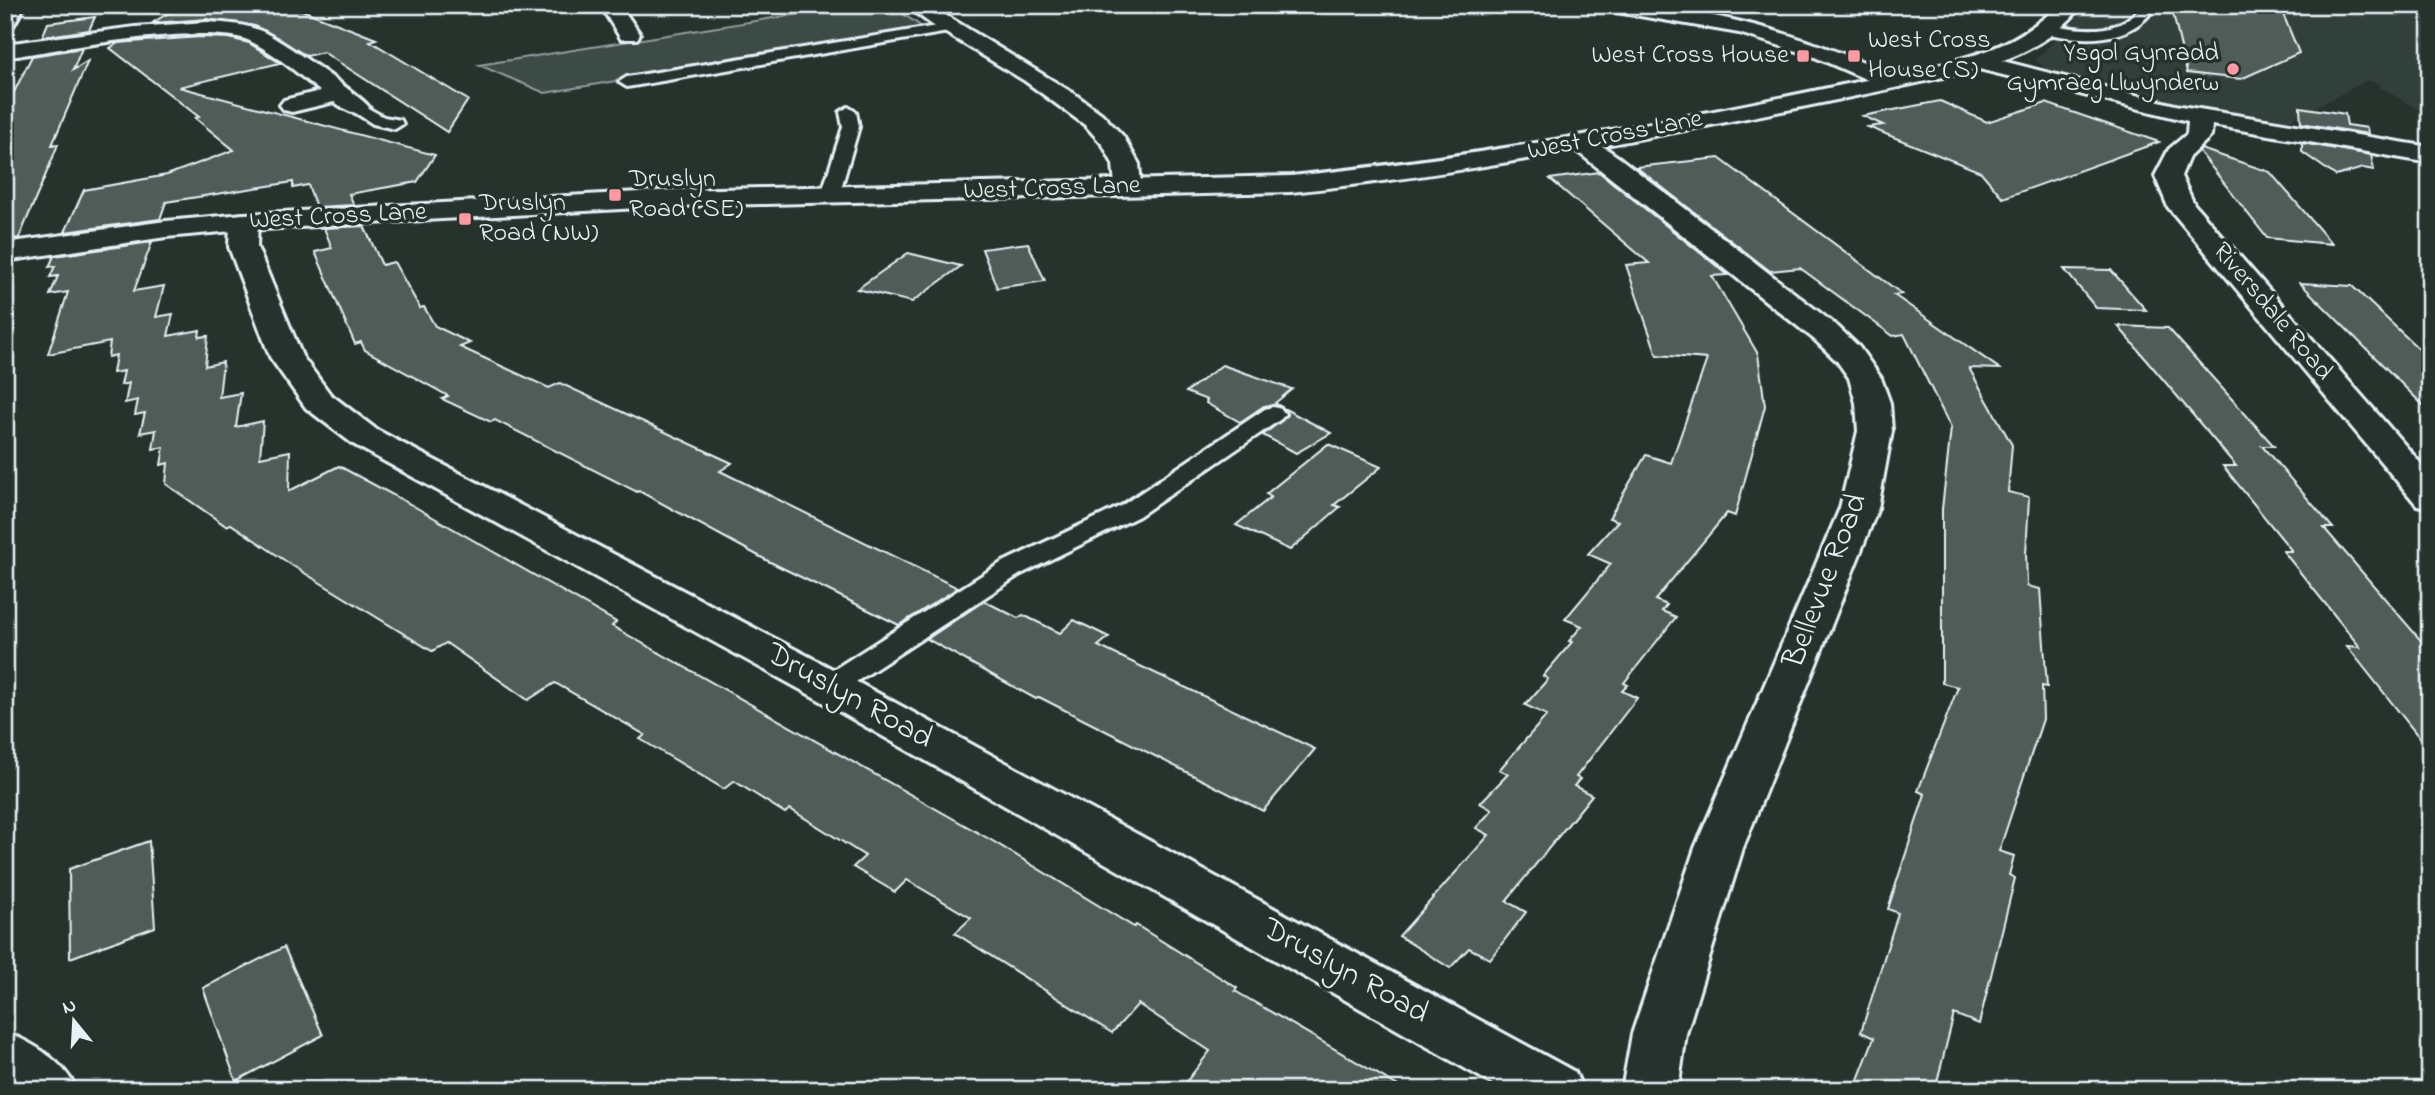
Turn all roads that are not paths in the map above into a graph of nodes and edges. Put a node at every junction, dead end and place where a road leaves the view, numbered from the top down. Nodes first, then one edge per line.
1 (15, 5) edge
2 (610, 5) edge
3 (915, 5) edge
4 (1611, 5) edge
5 (2072, 5) edge
6 (2145, 5) edge
7 (5, 24) edge
8 (950, 28) junction
9 (2045, 29) junction
10 (628, 34) dead end
11 (5, 51) edge
12 (1979, 62) junction
13 (627, 82) dead end
14 (1892, 82) junction
15 (336, 94) junction
16 (292, 105) dead end
17 (357, 107) joint
18 (848, 112) dead end
19 (2201, 117) junction
20 (395, 124) dead end
21 (1582, 143) junction
22 (2430, 155) edge
23 (1128, 185) junction
24 (830, 195) junction
25 (244, 222) junction
26 (5, 252) edge
27 (1273, 414) dead end
28 (2430, 497) edge
29 (829, 686) junction
30 (5, 1057) edge
31 (49, 1090) edge
32 (1555, 1090) edge
33 (1650, 1090) edge

1 - 7 street
2 - 10 street
3 - 8 street
4 - 14 street
5 - 9 street, West Cross Lane
6 - 9 lane
8 - 13 lane
8 - 23 street
9 - 12 street, West Cross Lane
11 - 15 street
12 - 14 street, West Cross Lane
12 - 19 street
14 - 21 street, West Cross Lane
15 - 16 street
15 - 17 street
17 - 20 lane
18 - 24 lane
19 - 22 street
19 - 28 street, Riversdale Road
21 - 23 street, West Cross Lane
21 - 33 street, Bellevue Road
23 - 24 street, West Cross Lane
24 - 25 street, West Cross Lane
25 - 26 street, West Cross Lane
25 - 29 street, Druslyn Road
27 - 29 lane
29 - 32 street, Druslyn Road
30 - 31 street

